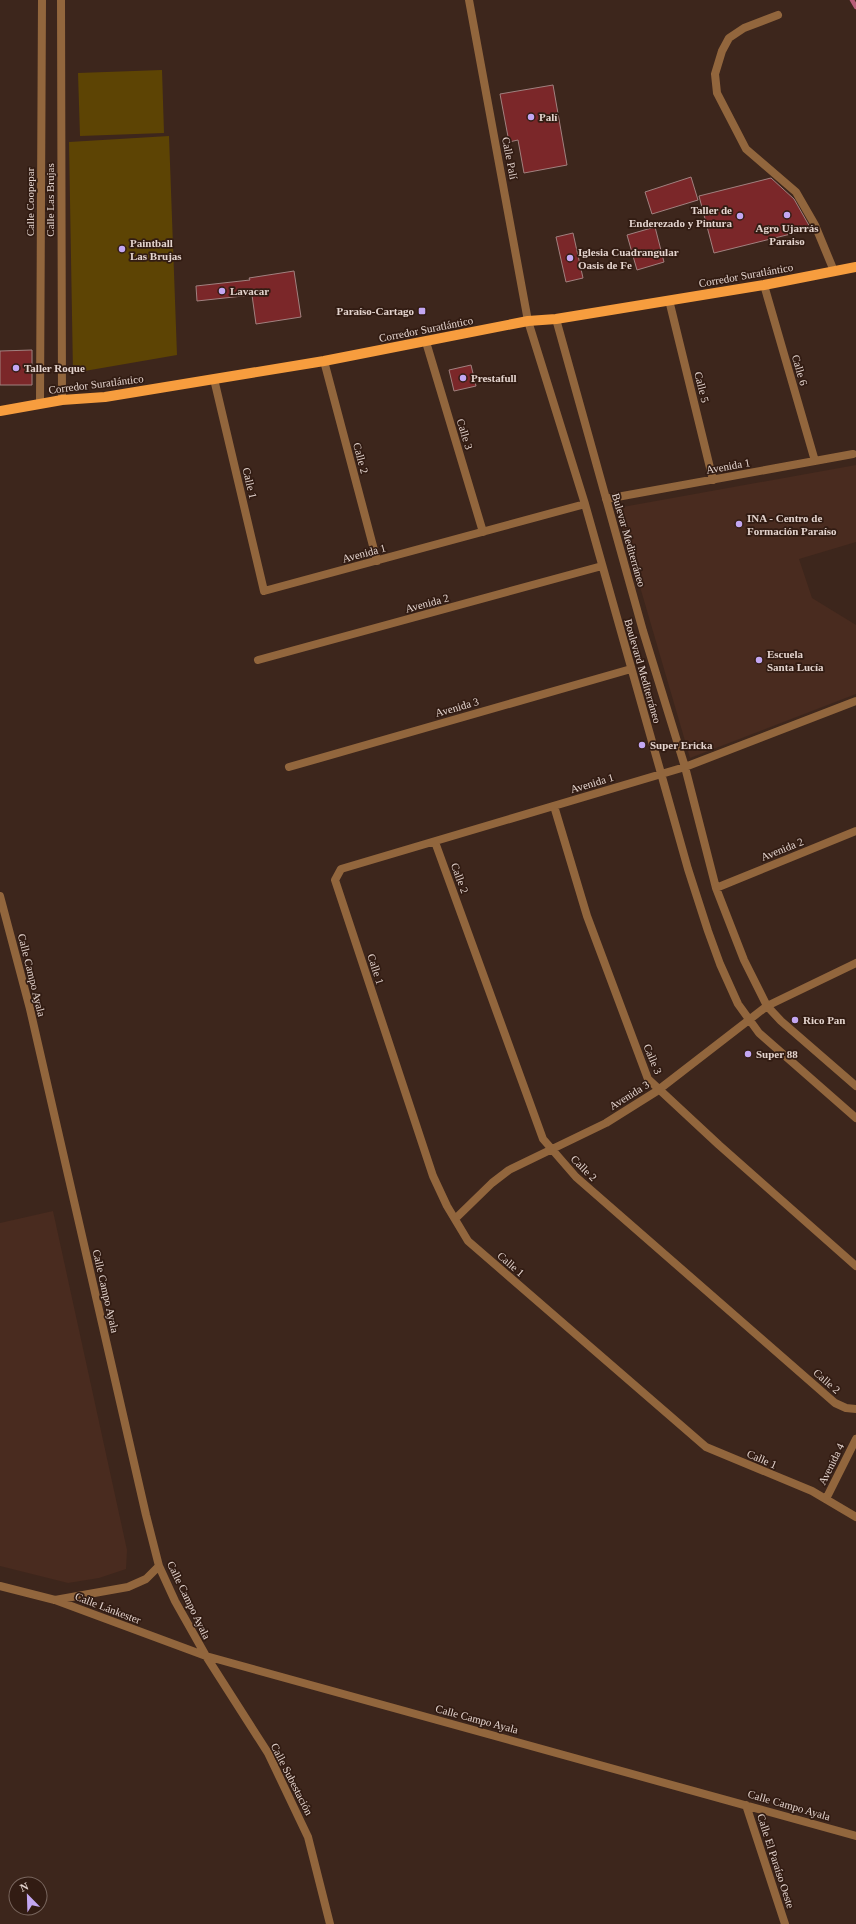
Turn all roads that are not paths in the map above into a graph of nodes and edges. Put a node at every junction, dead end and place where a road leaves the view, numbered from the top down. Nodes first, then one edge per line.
1 (42, 0) edge
2 (61, 0) edge
3 (469, 0) edge
4 (778, 16) dead end
5 (856, 267) edge
6 (834, 271) junction
7 (764, 285) junction
8 (669, 300) junction
9 (556, 319) junction
10 (528, 321) junction
11 (426, 342) junction
12 (324, 361) junction
13 (214, 379) junction
14 (62, 400) junction
15 (40, 403) junction
16 (19, 408) junction
17 (0, 411) edge
18 (0, 417) edge
19 (853, 454) dead end
20 (815, 461) junction
21 (713, 480) junction
22 (606, 499) junction
23 (585, 504) junction
24 (483, 532) junction
25 (377, 561) junction
26 (602, 566) junction
27 (264, 591) joint
28 (258, 660) dead end
29 (631, 669) junction
30 (856, 701) edge
31 (289, 767) dead end
32 (685, 767) junction
33 (661, 774) junction
34 (554, 806) junction
35 (856, 831) edge
36 (435, 842) junction
37 (335, 880) joint
38 (716, 888) junction
39 (0, 896) edge
40 (856, 963) edge
41 (767, 1006) junction
42 (749, 1020) junction
43 (856, 1086) edge
44 (659, 1090) junction
45 (856, 1118) edge
46 (552, 1150) junction
47 (455, 1219) junction
48 (856, 1266) edge
49 (856, 1409) edge
50 (856, 1439) edge
51 (826, 1499) junction
52 (856, 1517) edge
53 (159, 1566) junction
54 (0, 1586) edge
55 (55, 1600) junction
56 (206, 1656) junction
57 (746, 1805) junction
58 (856, 1836) edge
59 (330, 1924) edge
60 (785, 1924) edge

1 - 15 street, Calle Coopepar
2 - 14 street, Calle Las Brujas
3 - 10 street, Calle Palí
4 - 6 street
5 - 6 main road, Corredor Suratlántico
6 - 7 main road, Corredor Suratlántico
7 - 8 main road, Corredor Suratlántico
7 - 20 street, Calle 6
8 - 9 main road, Corredor Suratlántico
8 - 21 street, Calle 5
9 - 10 main road, Corredor Suratlántico
9 - 22 street, Bulevar Mediterráneo
10 - 11 main road, Corredor Suratlántico
10 - 23 street, Boulevard Mediterráneo
11 - 12 main road, Corredor Suratlántico
11 - 24 street, Calle 3
12 - 13 main road, Corredor Suratlántico
12 - 25 street, Calle 2
13 - 14 main road, Corredor Suratlántico
13 - 27 street, Calle 1
14 - 15 main road, Corredor Suratlántico
15 - 16 main road, Corredor Suratlántico
16 - 17 main road, Corredor Suratlántico
16 - 18 main road
19 - 20 street, Avenida 1
20 - 21 street, Avenida 1
21 - 22 street, Avenida 1
22 - 32 street, Bulevar Mediterráneo
23 - 24 street, Avenida 1
23 - 26 street, Boulevard Mediterráneo
24 - 25 street, Avenida 1
25 - 27 street, Avenida 1
26 - 28 street, Avenida 2
26 - 29 street, Boulevard Mediterráneo
29 - 31 street, Avenida 3
29 - 33 street, Boulevard Mediterráneo
30 - 32 street, Avenida 1
32 - 33 street, Avenida 1
32 - 38 street
33 - 34 street, Avenida 1
33 - 42 street, Boulevard Mediterráneo
34 - 36 street, Avenida 1
34 - 44 street, Calle 3
35 - 38 street, Avenida 2
36 - 37 street, Avenida 1
36 - 46 street, Calle 2
37 - 47 street, Calle 1
38 - 41 street
39 - 53 street, Calle Campo Ayala
40 - 41 street, Avenida 3
41 - 42 street, Avenida 3
41 - 43 street
42 - 44 street, Avenida 3
42 - 45 street, Boulevard Mediterráneo
44 - 46 street, Avenida 3
44 - 48 street, Calle 3
46 - 47 street, Avenida 3
46 - 49 street, Calle 2
47 - 51 street, Calle 1
50 - 51 street, Avenida 4
51 - 52 street, Calle 1
53 - 55 street
53 - 56 street, Calle Campo Ayala
54 - 55 street, Calle Lánkester
55 - 56 street, Calle Lánkester
56 - 57 street, Calle Campo Ayala
56 - 59 street, Calle Subestación
57 - 58 street, Calle Campo Ayala
57 - 60 street, Calle El Paraíso Oeste

